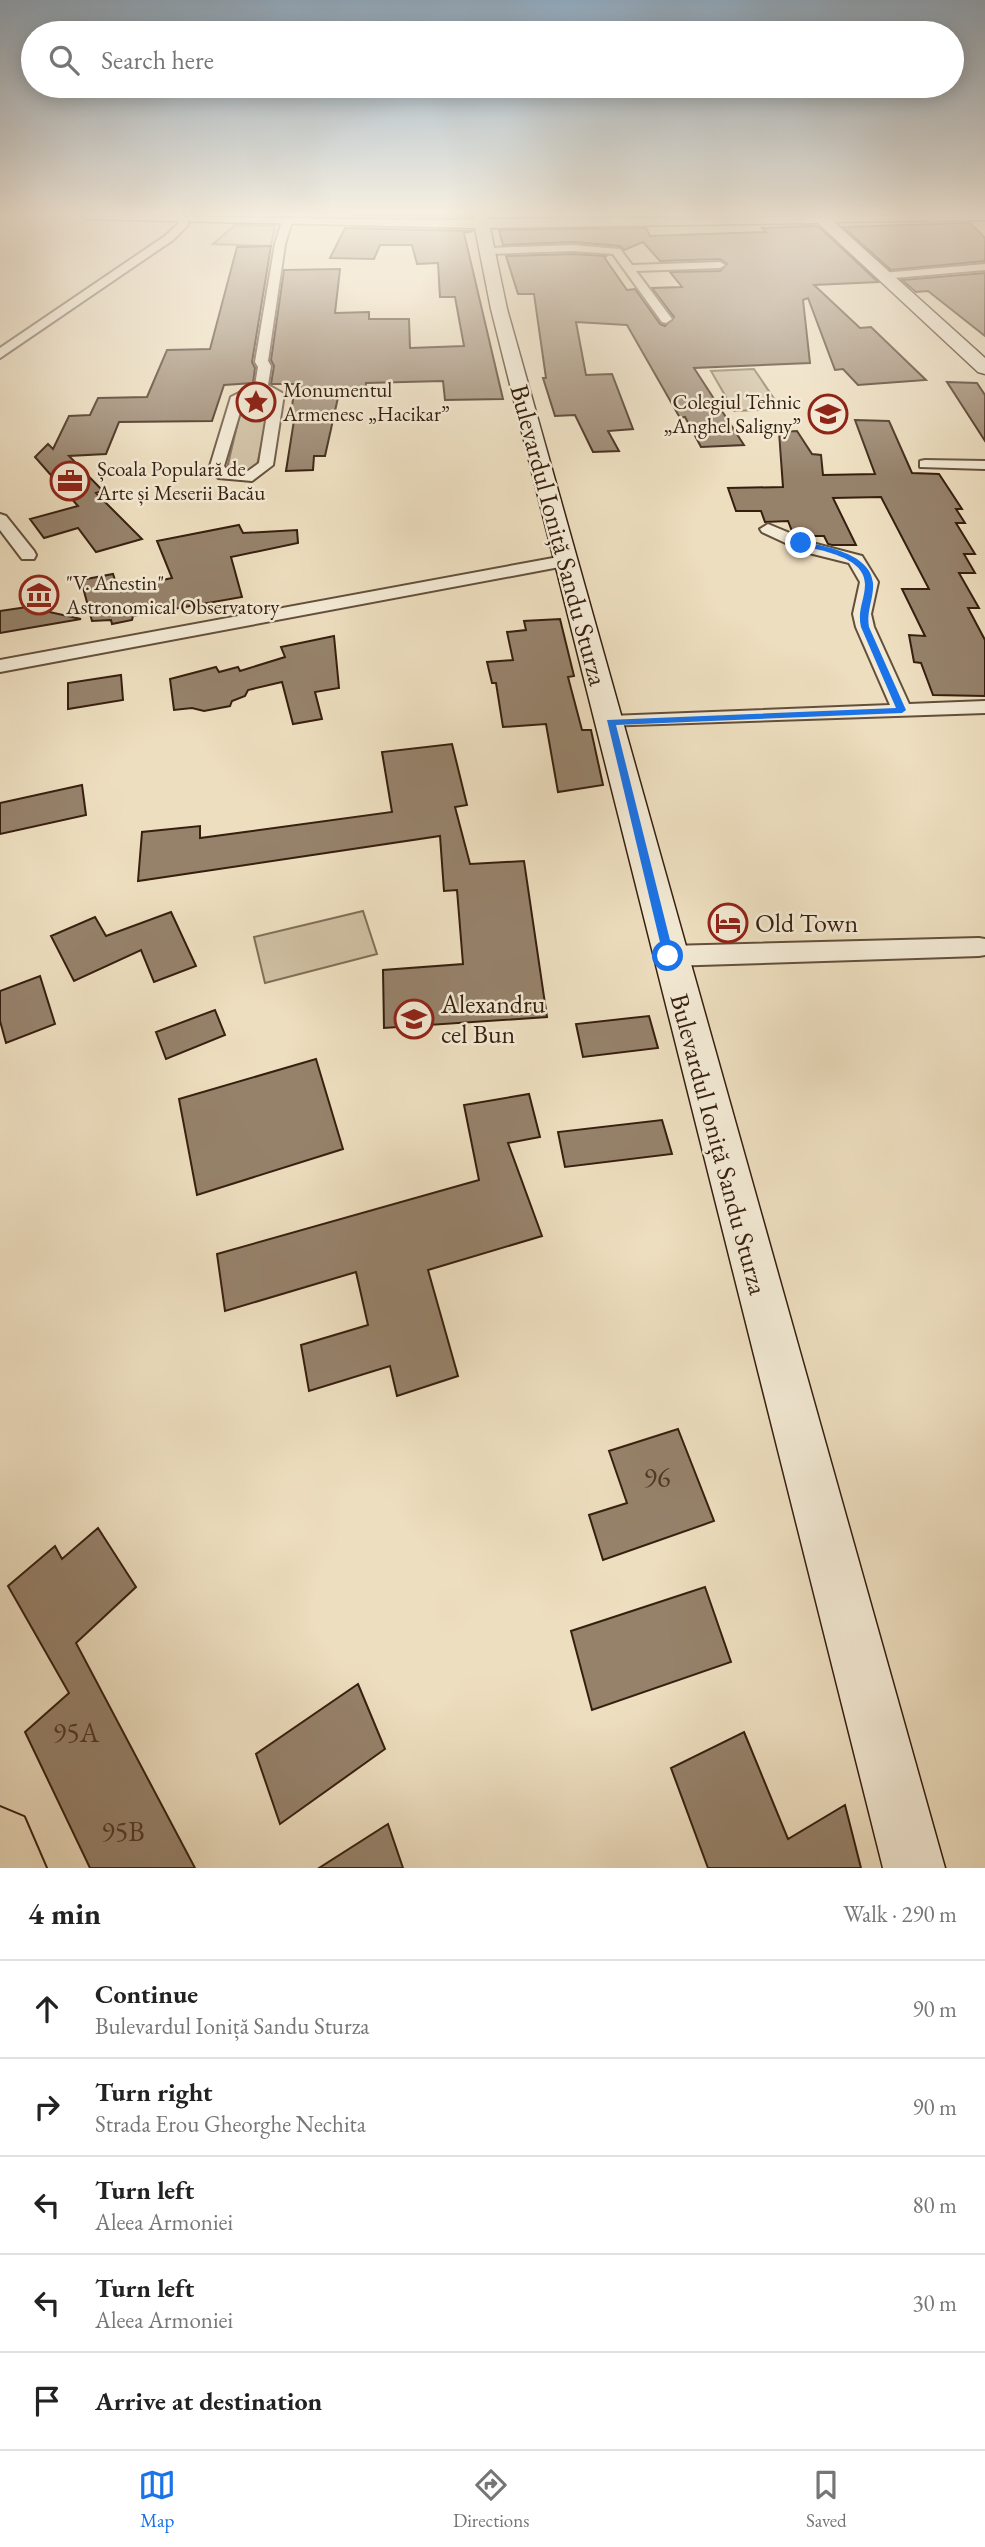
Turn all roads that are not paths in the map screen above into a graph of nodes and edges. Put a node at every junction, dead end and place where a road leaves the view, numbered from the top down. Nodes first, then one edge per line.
1 (76, 302) edge
2 (271, 302) edge
3 (501, 302) edge
4 (654, 302) edge
5 (911, 302) edge
6 (666, 319) dead end
7 (0, 354) edge
8 (985, 368) edge
9 (261, 387) junction
10 (925, 464) dead end
11 (985, 466) edge
12 (0, 519) edge
13 (768, 529) dead end
14 (28, 555) dead end
15 (564, 561) junction
16 (0, 666) edge
17 (985, 707) edge
18 (902, 710) junction
19 (610, 722) junction
20 (979, 947) dead end
21 (668, 956) junction
22 (0, 1841) edge
23 (12, 1868) edge
24 (914, 1868) edge

1 - 7 street
2 - 9 street
3 - 15 street, Bulevardul Ioniță Sandu Sturza
4 - 6 street
5 - 8 street
9 - 9 street
10 - 11 street
12 - 14 street
13 - 18 street
15 - 16 street
15 - 19 street, Bulevardul Ioniță Sandu Sturza
17 - 18 street
18 - 19 street
19 - 21 street, Bulevardul Ioniță Sandu Sturza
20 - 21 street
21 - 24 street, Bulevardul Ioniță Sandu Sturza
22 - 23 main road

